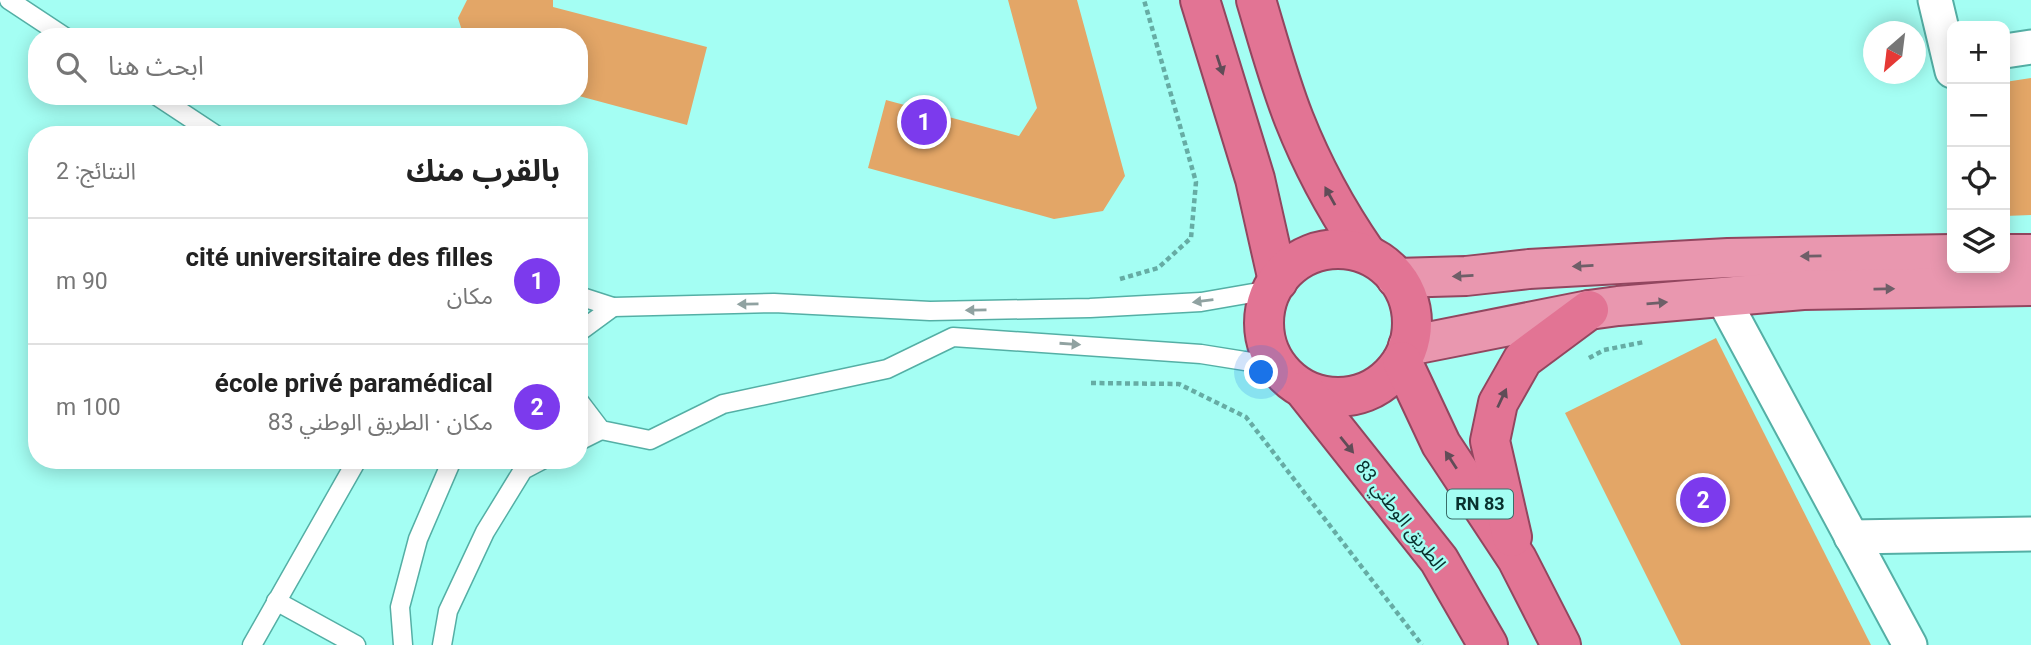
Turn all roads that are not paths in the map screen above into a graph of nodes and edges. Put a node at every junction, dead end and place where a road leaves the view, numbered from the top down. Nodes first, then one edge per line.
1 (9, 0) edge
2 (1199, 0) edge
3 (1256, 0) edge
4 (1936, 0) edge
5 (51, 28) edge
6 (1947, 43) edge
7 (2031, 47) edge
8 (2010, 50) edge
9 (171, 105) edge
10 (202, 126) edge
11 (1366, 253) junction
12 (1947, 254) edge
13 (2010, 254) edge
14 (2031, 254) edge
15 (1396, 278) junction
16 (1274, 285) junction
17 (2031, 286) edge
18 (1722, 297) junction
19 (588, 299) edge
20 (613, 307) junction
21 (1589, 310) junction
22 (588, 325) edge
23 (1405, 354) junction
24 (1276, 366) junction
25 (1305, 391) junction
26 (588, 413) edge
27 (601, 430) junction
28 (588, 436) edge
29 (352, 469) edge
30 (448, 469) edge
31 (525, 469) edge
32 (2031, 534) edge
33 (1851, 537) junction
34 (1517, 559) junction
35 (276, 601) junction
36 (252, 645) edge
37 (356, 645) edge
38 (403, 645) edge
39 (442, 645) edge
40 (1488, 645) edge
41 (1561, 645) edge
42 (1910, 645) edge

1 - 5 lane
2 -> 16 highway
11 -> 3 highway
4 - 6 street
7 - 8 street
9 - 10 lane
11 - 15 highway
11 - 16 highway
12 -> 15 main road
13 - 14 main road
15 - 23 highway
16 -> 20 lane
16 - 24 highway
18 -> 17 main road
21 -> 18 main road
18 - 33 street
19 - 20 lane
20 - 22 lane
21 - 23 main road
34 -> 21 highway
23 - 25 highway
34 -> 23 highway, RN 83
24 - 25 highway
27 -> 24 lane
25 -> 40 highway, الطريق الوطني 83
26 - 27 lane
27 - 28 lane
29 - 35 lane
30 - 38 lane
31 - 39 lane
32 - 33 street
33 - 42 street
34 - 41 highway, RN 83
35 - 36 lane
35 - 37 lane

